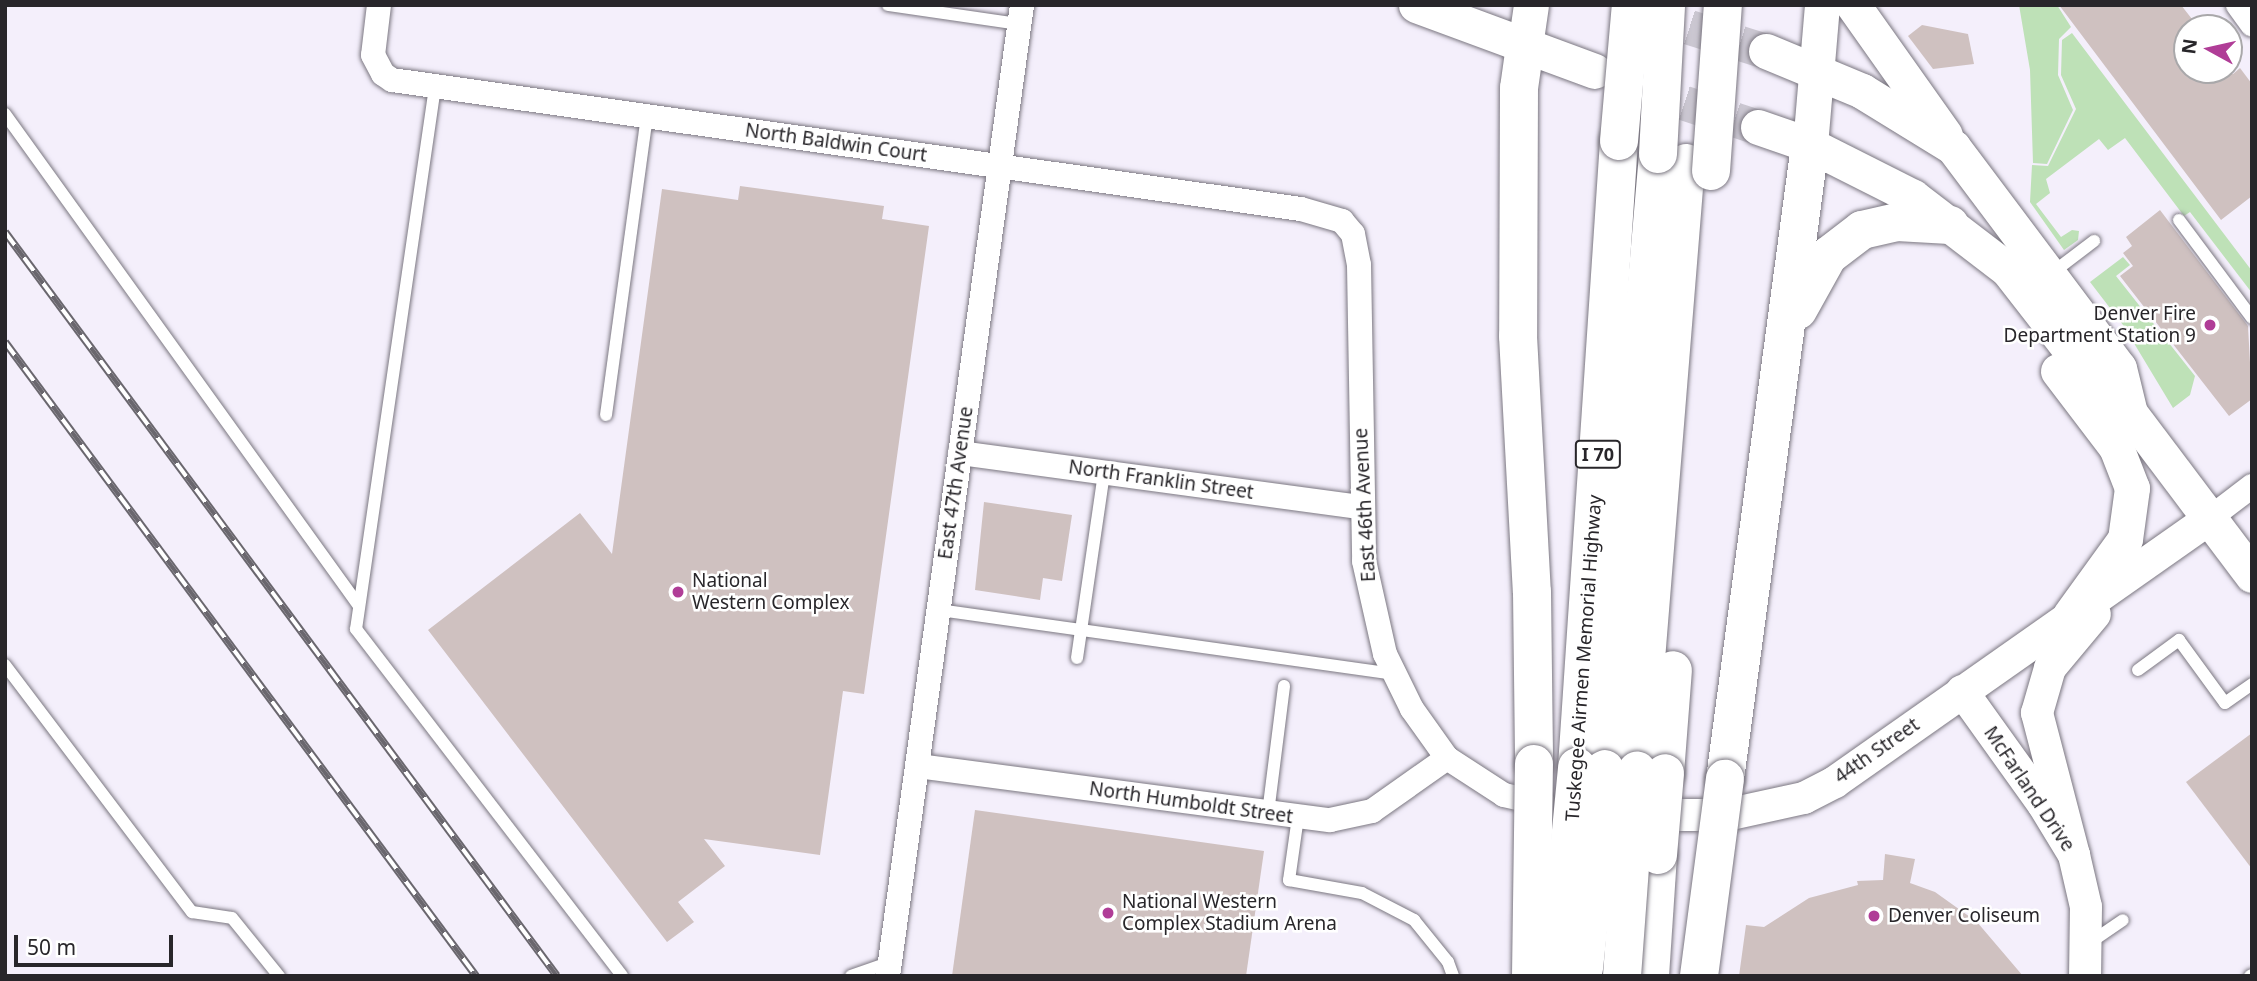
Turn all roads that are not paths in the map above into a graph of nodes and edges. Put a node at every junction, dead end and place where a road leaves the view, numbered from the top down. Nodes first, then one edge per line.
1 (379, 5) edge
2 (888, 5) edge
3 (1416, 5) edge
4 (1531, 5) edge
5 (1631, 5) edge
6 (1666, 5) edge
7 (1697, 5) edge
8 (1723, 5) edge
9 (1822, 5) edge
10 (1853, 5) edge
11 (2238, 5) edge
12 (1021, 15) edge
13 (2252, 24) edge
14 (1525, 46) junction
15 (1766, 51) tunnel mouth
16 (1594, 71) dead end
17 (1818, 71) junction
18 (435, 87) junction
19 (5, 114) edge
20 (647, 116) junction
21 (1758, 127) tunnel mouth
22 (1810, 145) junction
23 (1953, 147) junction
24 (1685, 162) junction
25 (1001, 166) junction
26 (2179, 220) dead end
27 (1950, 225) junction
28 (1353, 234) joint
29 (2094, 241) dead end
30 (1979, 252) junction
31 (2049, 275) junction
32 (2252, 318) edge
33 (1785, 341) junction
34 (2130, 413) junction
35 (606, 415) dead end
36 (960, 453) junction
37 (1104, 472) junction
38 (2252, 486) edge
39 (1362, 507) junction
40 (2210, 518) junction
41 (2134, 571) junction
42 (2252, 575) edge
43 (359, 606) junction
44 (939, 610) junction
45 (2070, 615) junction
46 (1081, 630) junction
47 (1077, 658) dead end
48 (5, 665) edge
49 (2138, 670) dead end
50 (1393, 674) junction
51 (2252, 684) edge
52 (1284, 687) dead end
53 (1962, 691) junction
54 (1447, 758) junction
55 (918, 766) junction
56 (1621, 770) junction
57 (1268, 813) junction
58 (1600, 813) junction
59 (1298, 817) junction
60 (2074, 855) junction
61 (2123, 920) dead end
62 (2088, 945) junction
63 (890, 971) edge
64 (279, 976) edge
65 (622, 976) edge
66 (851, 976) edge
67 (1453, 976) edge
68 (1531, 976) edge
69 (1557, 976) edge
70 (1563, 976) edge
71 (1586, 976) edge
72 (1622, 976) edge
73 (1650, 976) edge
74 (1699, 976) edge
75 (2085, 976) edge

1 - 18 street, North Baldwin Court
2 - 12 lane
3 - 14 main road
4 - 14 main road
5 - 56 highway, Tuskegee Airmen Memorial Highway / I 70, bridge
6 - 24 highway, bridge
7 - 24 highway
8 - 24 highway, Tuskegee Airmen Memorial Highway / I 70, bridge
9 - 17 main road
10 - 23 main road
11 - 13 street
12 - 25 street, East 47th Avenue
14 - 16 main road
14 - 68 highway, bridge
15 - 17 main road
17 - 22 main road
17 - 23 main road
18 - 20 street, North Baldwin Court
18 - 43 lane
19 - 43 lane
20 - 25 street, North Baldwin Court
20 - 35 lane
21 - 22 main road
22 - 27 main road
22 - 33 highway
23 - 31 main road
24 - 56 highway, Tuskegee Airmen Memorial Highway / I 70
24 - 56 highway
25 - 28 street, North Baldwin Court
25 - 36 street, East 47th Avenue
26 - 32 lane
27 - 30 main road
27 - 33 highway
28 - 39 street, East 46th Avenue
29 - 31 lane
30 - 34 main road
30 - 45 main road
31 - 34 main road
33 - 74 highway, bridge
34 - 40 main road
36 - 37 street, North Franklin Street
36 - 44 street, East 47th Avenue
37 - 39 street, North Franklin Street
37 - 46 lane
38 - 40 street, 44th Street
39 - 50 street, East 46th Avenue
40 - 41 street, 44th Street
40 - 42 main road
41 - 45 street, 44th Street
41 - 60 street
43 - 65 lane
44 - 46 lane
44 - 55 street, East 47th Avenue
45 - 53 street, 44th Street
46 - 47 lane
46 - 50 lane
48 - 64 lane
49 - 51 lane
50 - 54 street, East 46th Avenue
52 - 57 lane
53 - 58 street, 44th Street
53 - 60 street, McFarland Drive
54 - 58 street, 44th Street
54 - 59 street, North Humboldt Street
55 - 57 street, North Humboldt Street
55 - 63 street, East 47th Avenue
56 - 69 highway, Tuskegee Airmen Memorial Highway / I 70, bridge
56 - 71 highway, bridge
56 - 72 highway, bridge
56 - 73 highway, Tuskegee Airmen Memorial Highway / I 70, bridge
57 - 59 street, North Humboldt Street
58 - 70 street
58 - 71 street
59 - 67 lane
60 - 62 street, McFarland Drive
61 - 62 lane
62 - 75 street, McFarland Drive
63 - 66 lane

